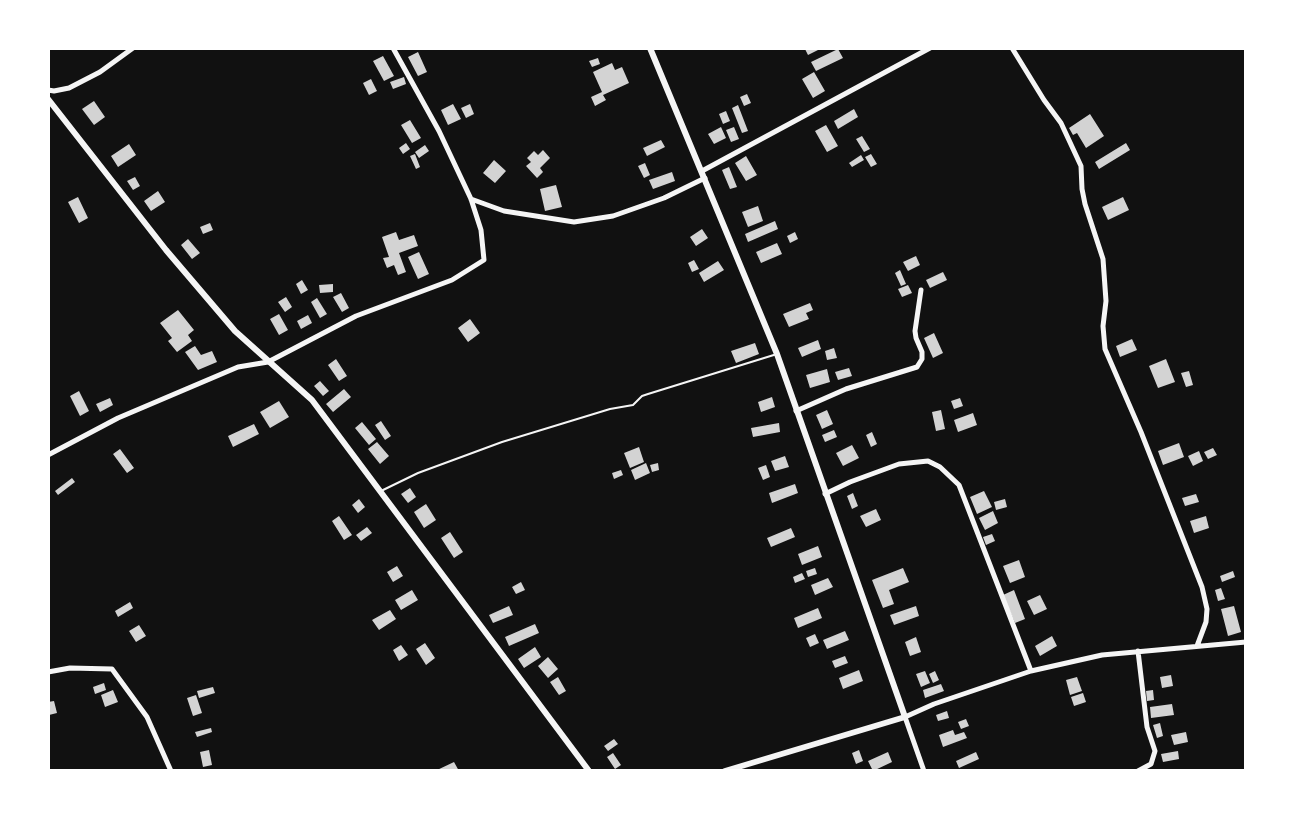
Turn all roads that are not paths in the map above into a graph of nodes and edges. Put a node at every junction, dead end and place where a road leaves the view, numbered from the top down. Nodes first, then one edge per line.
1 (133, 48) edge
2 (393, 48) edge
3 (650, 48) edge
4 (930, 48) edge
5 (1012, 48) edge
6 (48, 90) edge
7 (48, 99) edge
8 (702, 171) junction
9 (705, 178) junction
10 (471, 200) junction
11 (921, 290) dead end
12 (777, 354) junction
13 (268, 362) junction
14 (796, 411) junction
15 (48, 455) edge
16 (380, 491) junction
17 (825, 494) junction
18 (1246, 642) edge
19 (1197, 646) junction
20 (1138, 651) junction
21 (1031, 671) junction
22 (48, 672) edge
23 (905, 717) junction
24 (171, 771) edge
25 (589, 771) edge
26 (725, 771) edge
27 (924, 771) edge
28 (1138, 771) edge

1 - 6 street
2 - 10 street
3 - 8 street
4 - 8 street
5 - 19 street
7 - 13 street
8 - 9 street
9 - 10 street
9 - 12 street
10 - 13 street
11 - 14 street
12 - 14 street
12 - 16 lane
13 - 15 street
13 - 16 street
14 - 17 street
16 - 25 street
17 - 21 street
17 - 23 street
18 - 19 street
19 - 20 street
20 - 21 street
20 - 28 street
21 - 23 street
22 - 24 street
23 - 26 street
23 - 27 street

